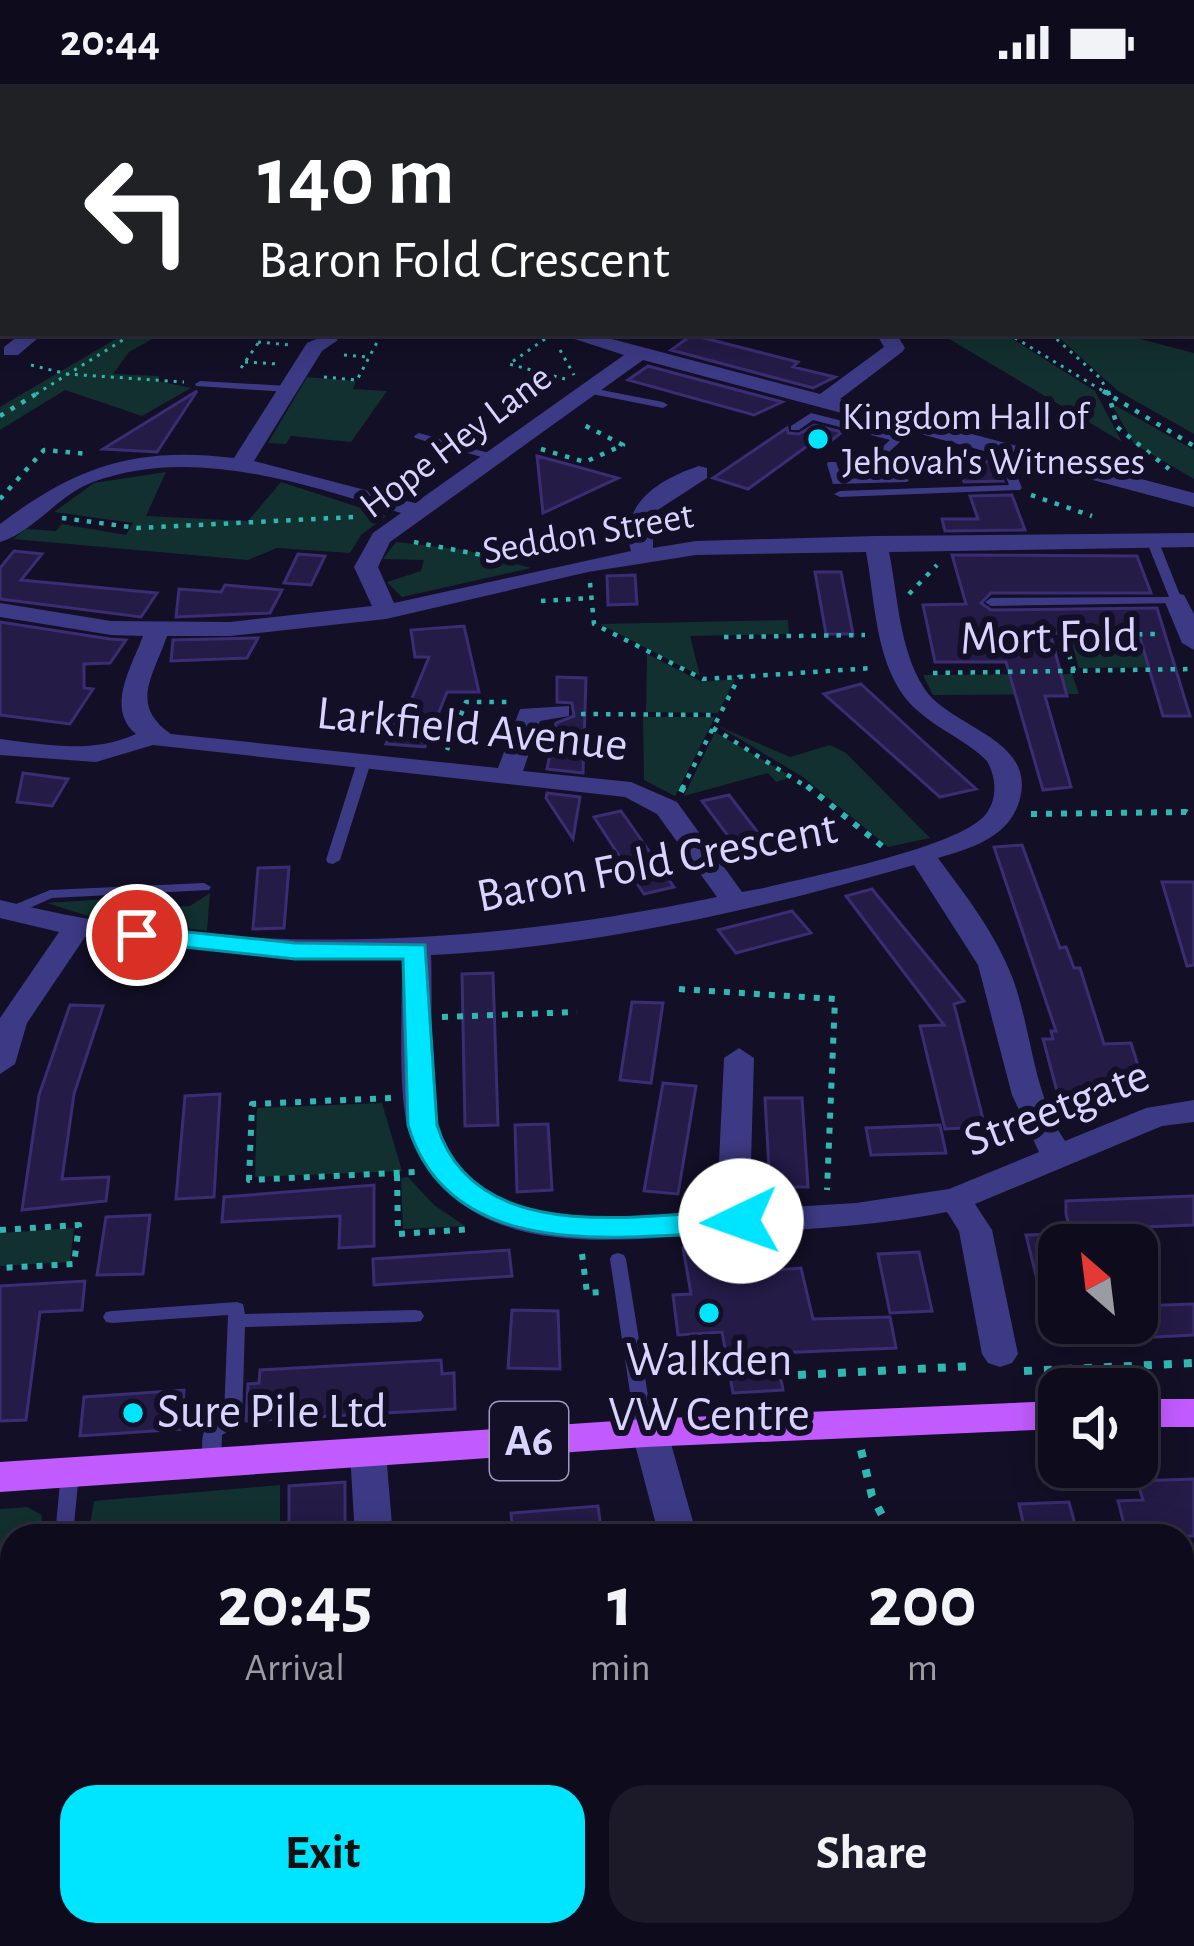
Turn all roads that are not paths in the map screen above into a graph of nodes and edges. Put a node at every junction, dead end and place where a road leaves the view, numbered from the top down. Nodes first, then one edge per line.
1 (30, 336) edge
2 (566, 336) edge
3 (888, 336) edge
4 (328, 340) dead end
5 (11, 351) road end
6 (639, 352) junction
7 (292, 382) junction
8 (200, 384) road end
9 (586, 391) junction
10 (824, 402) junction
11 (663, 405) dead end
12 (795, 428) dead end
13 (886, 428) junction
14 (418, 436) dead end
15 (1000, 448) junction
16 (492, 458) junction
17 (832, 464) dead end
18 (240, 466) junction
19 (699, 473) dead end
20 (641, 479) dead end
21 (872, 481) junction
22 (903, 481) dead end
23 (668, 491) junction
24 (840, 494) dead end
25 (1194, 500) edge
26 (416, 511) junction
27 (0, 535) edge
28 (1152, 540) junction
29 (1194, 540) edge
30 (876, 544) junction
31 (644, 556) junction
32 (1176, 600) junction
33 (991, 602) dead end
34 (0, 610) edge
35 (386, 612) junction
36 (157, 630) junction
37 (1194, 644) edge
38 (546, 711) road end
39 (152, 736) junction
40 (0, 747) edge
41 (364, 762) junction
42 (508, 777) junction
43 (910, 857) junction
44 (332, 860) dead end
45 (204, 887) dead end
46 (733, 899) junction
47 (4, 911) edge
48 (76, 928) junction
49 (416, 951) junction
50 (0, 1064) edge
51 (747, 1067) dead end
52 (1194, 1111) edge
53 (1059, 1157) junction
54 (955, 1198) junction
55 (741, 1221) junction
56 (618, 1259) dead end
57 (415, 1316) dead end
58 (112, 1317) dead end
59 (237, 1321) junction
60 (1000, 1347) road end
61 (1158, 1413) edge
62 (1194, 1413) edge
63 (1038, 1416) edge
64 (648, 1433) junction
65 (368, 1453) junction
66 (212, 1464) junction
67 (70, 1472) junction
68 (0, 1477) edge
69 (65, 1524) edge
70 (373, 1524) edge
71 (675, 1524) edge

1 - 5 street
2 - 6 street
3 - 10 street
4 - 7 street
6 - 9 street, Hope Hey Lane
6 - 10 street
7 - 8 lane
7 - 18 street
9 - 11 lane
9 - 16 street, Hope Hey Lane
10 - 13 street
12 - 13 lane
13 - 15 street
13 - 21 lane
14 - 16 lane
15 - 24 lane
15 - 25 street
16 - 26 street, Hope Hey Lane
17 - 21 lane
18 - 26 street
18 - 27 street
19 - 23 street
20 - 23 street
21 - 22 lane
23 - 31 street
26 - 35 street, Hope Hey Lane
28 - 29 street, Seddon Street
28 - 30 street, Seddon Street
28 - 32 lane
30 - 31 street, Seddon Street
30 - 43 street, Baron Fold Crescent
31 - 35 street, Seddon Street
32 - 33 lane
32 - 37 street
34 - 36 street, Seddon Street
35 - 36 street, Seddon Street
36 - 39 street
38 - 42 street
39 - 40 street
39 - 41 street, Larkfield Avenue
41 - 42 street, Larkfield Avenue
41 - 44 lane
42 - 46 street, Larkfield Avenue
43 - 46 street, Baron Fold Crescent
43 - 53 street
45 - 47 lane
46 - 49 street, Baron Fold Crescent
47 - 48 street, Baron Fold Crescent
48 - 49 street, Baron Fold Crescent
48 - 50 street
49 - 55 street, Streetgate
51 - 55 street
52 - 53 street, Streetgate
53 - 54 street, Streetgate
54 - 55 street, Streetgate
54 - 60 street, Streetgate
56 - 64 lane
57 - 59 lane
58 - 59 lane
59 - 66 lane
61 - 62 main road
63 - 64 main road, A6
64 - 65 main road, A6
64 - 71 street
65 - 66 main road, A6
65 - 70 street
66 - 67 main road, A6
67 - 68 main road, A6
67 - 69 lane

